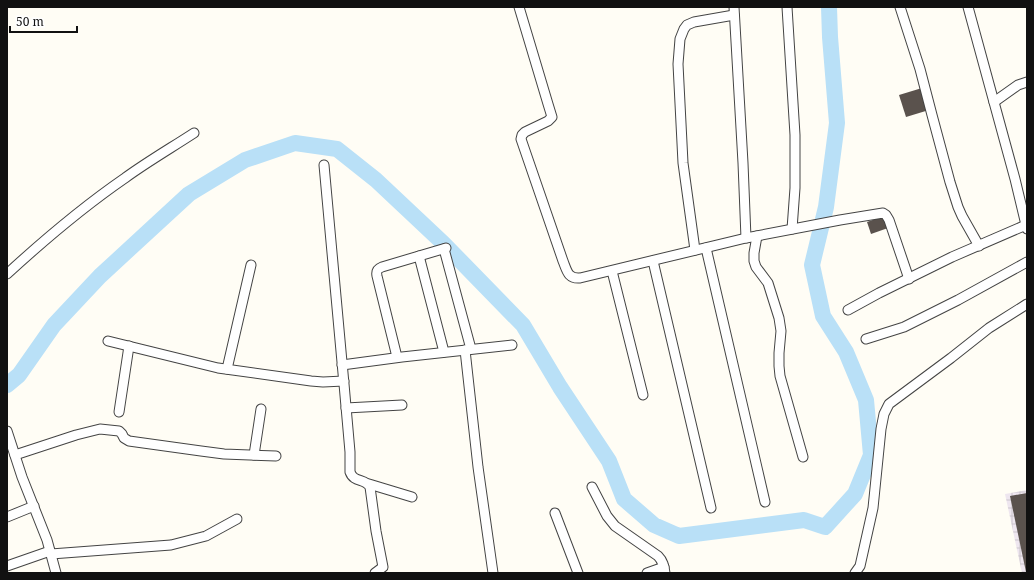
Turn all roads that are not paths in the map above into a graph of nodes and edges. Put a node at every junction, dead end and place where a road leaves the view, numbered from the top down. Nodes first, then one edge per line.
1 (519, 7) edge
2 (787, 7) edge
3 (900, 7) edge
4 (968, 7) edge
5 (734, 11) edge
6 (1027, 82) edge
7 (994, 102) junction
8 (194, 133) dead end
9 (324, 165) dead end
10 (1026, 227) edge
11 (794, 229) junction
12 (757, 236) junction
13 (746, 238) junction
14 (979, 246) junction
15 (706, 248) junction
16 (694, 250) junction
17 (419, 256) junction
18 (653, 261) junction
19 (1027, 262) edge
20 (251, 265) dead end
21 (612, 271) junction
22 (7, 274) edge
23 (909, 279) junction
24 (1027, 304) edge
25 (848, 310) dead end
26 (866, 339) dead end
27 (108, 341) dead end
28 (512, 345) dead end
29 (129, 346) junction
30 (468, 349) junction
31 (444, 352) junction
32 (397, 357) junction
33 (342, 365) junction
34 (227, 369) junction
35 (344, 381) junction
36 (644, 395) dead end
37 (402, 405) dead end
38 (261, 408) dead end
39 (346, 408) junction
40 (119, 412) dead end
41 (7, 431) edge
42 (9, 440) edge
43 (15, 455) junction
44 (254, 455) junction
45 (276, 456) dead end
46 (803, 456) dead end
47 (369, 484) junction
48 (592, 487) dead end
49 (412, 497) dead end
50 (765, 502) dead end
51 (34, 506) junction
52 (711, 508) dead end
53 (555, 513) dead end
54 (7, 517) edge
55 (237, 519) dead end
56 (51, 552) junction
57 (7, 566) edge
58 (664, 570) edge
59 (56, 573) edge
60 (375, 573) edge
61 (493, 573) edge
62 (578, 573) edge
63 (647, 573) edge
64 (855, 573) edge

1 - 21 street
2 - 11 street
3 - 14 street
4 - 7 street
5 - 13 street
5 - 16 street
6 - 7 street
7 - 10 street
8 - 22 street
9 - 33 street
10 - 14 street
11 - 12 street
11 - 23 street
12 - 13 street
12 - 46 street
13 - 15 street
14 - 23 street
15 - 16 street
15 - 50 street
16 - 18 street
17 - 30 street
17 - 31 street
17 - 32 street
18 - 21 street
18 - 52 street
19 - 26 street
20 - 34 street
21 - 36 street
23 - 25 street
24 - 64 street
27 - 29 street
28 - 30 street
29 - 34 street
29 - 40 street
30 - 31 street
30 - 61 street
31 - 32 street
32 - 33 street
33 - 35 street
34 - 35 street
35 - 39 street
37 - 39 street
38 - 44 street
39 - 47 street
41 - 42 street
42 - 43 street
43 - 44 street
43 - 51 street
44 - 45 street
47 - 49 street
47 - 60 street
48 - 58 street
51 - 54 street
51 - 56 street
53 - 62 street
55 - 56 street
56 - 57 street
56 - 59 street
58 - 63 street

